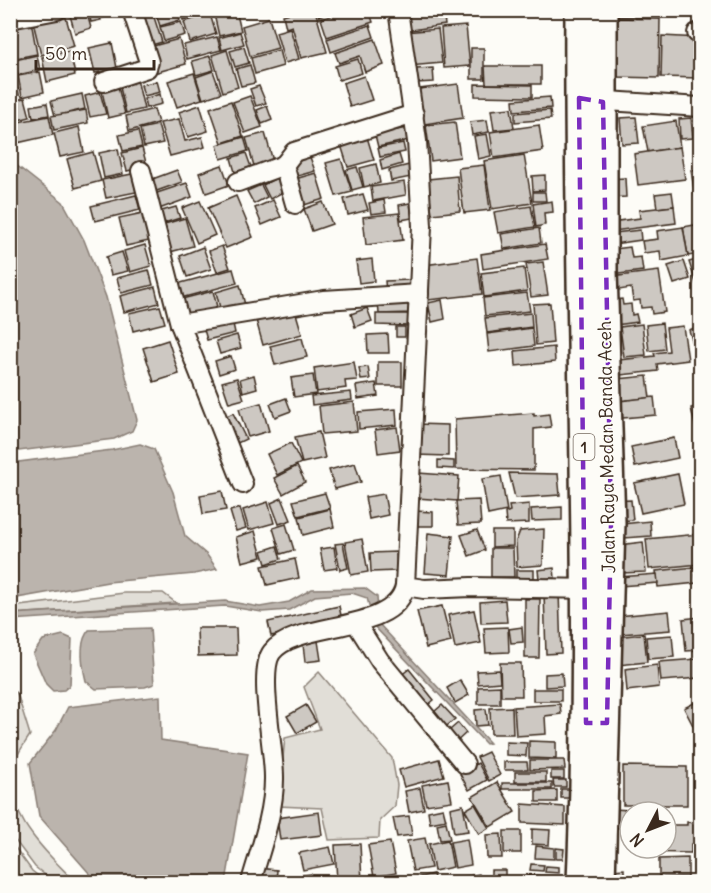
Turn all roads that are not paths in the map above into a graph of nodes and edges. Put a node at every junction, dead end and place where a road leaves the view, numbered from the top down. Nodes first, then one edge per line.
1 (57, 10) edge
2 (132, 10) edge
3 (398, 10) edge
4 (579, 10) edge
5 (603, 10) edge
6 (10, 19) edge
7 (104, 82) dead end
8 (591, 100) junction
9 (700, 107) edge
10 (414, 114) junction
11 (284, 165) junction
12 (141, 171) dead end
13 (238, 182) dead end
14 (295, 204) dead end
15 (420, 294) junction
16 (180, 324) junction
17 (243, 484) dead end
18 (405, 586) junction
19 (598, 589) junction
20 (362, 620) junction
21 (596, 723) junction
22 (465, 764) dead end
23 (251, 882) edge
24 (581, 882) edge
25 (601, 882) edge

1 - 6 street
2 - 7 street
3 - 10 street
4 - 8 highway, Jalan Raya Medan Banda Aceh / 1
5 - 8 highway, Jalan Raya Medan Banda Aceh / 1
8 - 9 street
8 - 19 highway, Jalan Raya Medan Banda Aceh / 1
10 - 11 street
10 - 15 street
11 - 13 street
11 - 14 street
12 - 16 street
15 - 16 street
15 - 18 street
16 - 17 street
18 - 19 street
18 - 20 street
19 - 21 highway, Jalan Raya Medan Banda Aceh / 1
20 - 22 street
20 - 23 street
21 - 24 highway, Jalan Raya Medan Banda Aceh / 1
21 - 25 highway, Jalan Raya Medan Banda Aceh / 1

